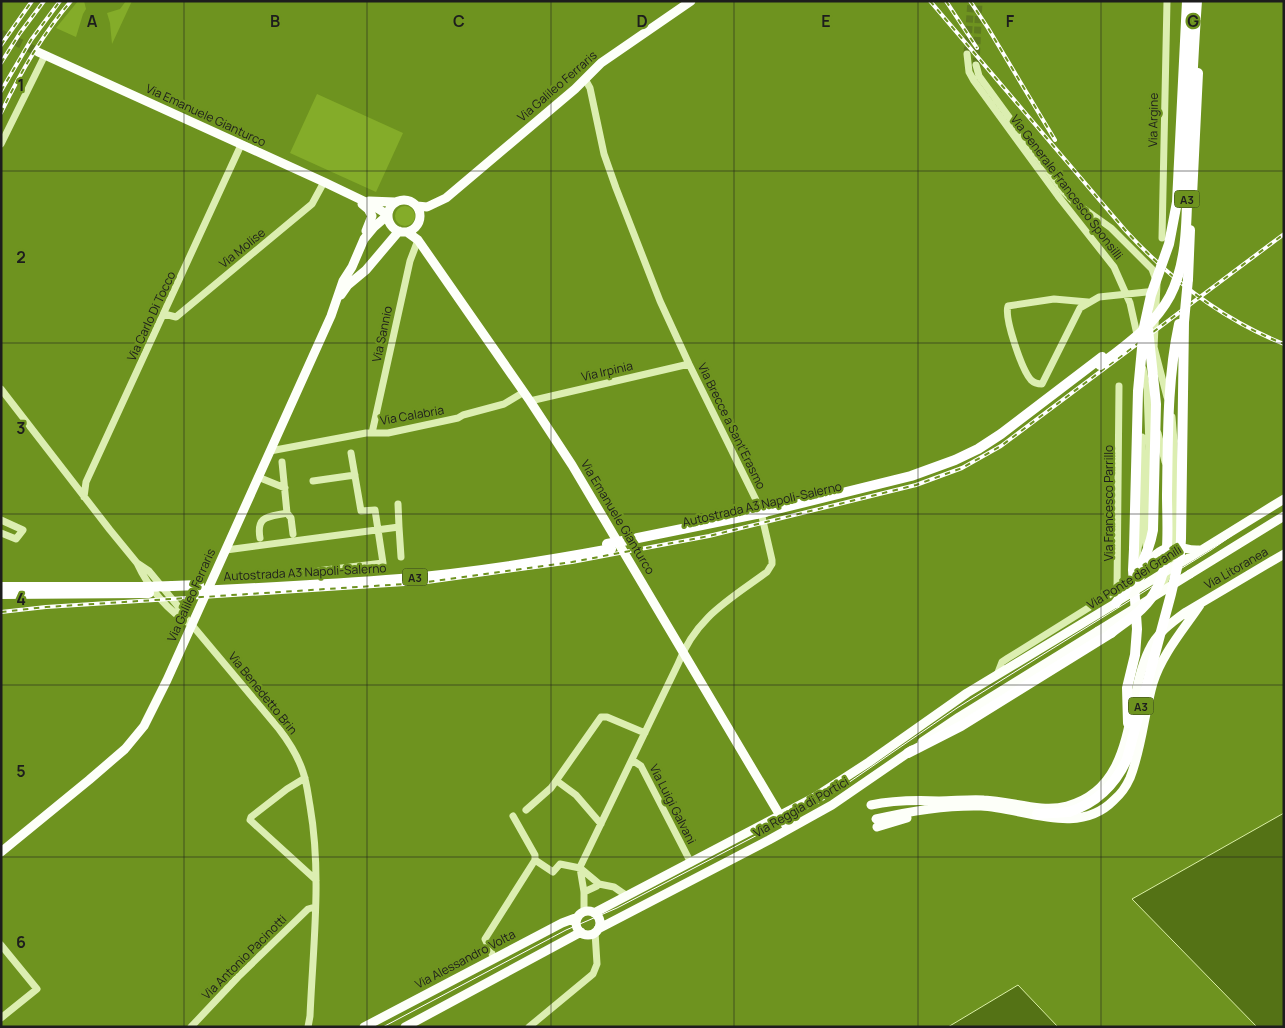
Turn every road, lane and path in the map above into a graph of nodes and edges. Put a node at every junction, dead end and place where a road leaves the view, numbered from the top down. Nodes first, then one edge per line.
1 (691, 1) edge
2 (1167, 1) edge
3 (1189, 1) edge
4 (1198, 1) edge
5 (42, 53) joint
6 (967, 54) tunnel mouth
7 (976, 65) tunnel mouth
8 (585, 79) junction
9 (1, 144) edge
10 (242, 144) junction
11 (324, 182) junction
12 (345, 193) junction
13 (446, 198) junction
14 (364, 201) junction
15 (395, 202) junction
16 (418, 206) junction
17 (388, 216) junction
18 (418, 224) junction
19 (403, 231) junction
20 (1162, 238) dead end
21 (364, 239) junction
22 (418, 240) junction
23 (358, 252) junction
24 (376, 258) junction
25 (1188, 279) junction
26 (1126, 293) junction
27 (1154, 293) junction
28 (337, 299) junction
29 (1088, 302) junction
30 (164, 314) junction
31 (1154, 344) junction
32 (1101, 361) junction
33 (689, 364) junction
34 (1143, 369) junction
35 (1119, 386) dead end
36 (2, 392) edge
37 (524, 392) junction
38 (530, 401) junction
39 (372, 432) junction
40 (270, 451) junction
41 (351, 453) dead end
42 (282, 462) dead end
43 (355, 475) junction
44 (258, 477) junction
45 (313, 481) dead end
46 (285, 488) junction
47 (84, 497) junction
48 (1284, 499) edge
49 (398, 504) dead end
50 (287, 513) junction
51 (1284, 516) edge
52 (1, 520) edge
53 (400, 526) junction
54 (379, 529) junction
55 (1, 533) edge
56 (293, 534) dead end
57 (260, 538) dead end
58 (1178, 546) junction
59 (226, 550) junction
60 (1199, 550) junction
61 (1284, 554) edge
62 (1173, 556) junction
63 (401, 557) dead end
64 (1143, 561) junction
65 (1133, 570) junction
66 (1176, 573) junction
67 (292, 574) dead end
68 (1, 587) edge
69 (1135, 588) junction
70 (147, 590) junction
71 (1, 594) edge
72 (1201, 602) junction
73 (1116, 603) junction
74 (192, 625) junction
75 (1112, 633) junction
76 (683, 651) junction
77 (1143, 665) junction
78 (997, 675) junction
79 (1132, 689) junction
80 (1151, 693) junction
81 (1128, 723) joint
82 (645, 733) junction
83 (908, 753) junction
84 (632, 760) junction
85 (305, 778) junction
86 (556, 781) junction
87 (937, 804) junction
88 (898, 809) junction
89 (526, 810) dead end
90 (1037, 814) junction
91 (780, 815) junction
92 (513, 816) dead end
93 (601, 824) junction
94 (788, 830) junction
95 (1, 852) edge
96 (534, 860) junction
97 (691, 863) junction
98 (580, 868) junction
99 (316, 880) junction
100 (599, 884) junction
101 (584, 892) junction
102 (627, 896) junction
103 (315, 907) junction
104 (594, 913) junction
105 (581, 914) junction
106 (597, 930) junction
107 (581, 932) junction
108 (1, 945) edge
109 (494, 958) junction
110 (1, 1018) edge
111 (191, 1027) edge
112 (310, 1027) edge
113 (364, 1027) edge
114 (405, 1027) edge
115 (529, 1027) edge

1 - 8 main road, Via Galileo Ferraris
2 - 20 street, Via Argine
3 - 27 highway, A3, bridge
3 - 32 highway, Autostrada A3 Napoli-Salerno / A3, bridge
4 - 25 highway, A3, bridge
4 - 32 highway, Autostrada A3 Napoli-Salerno / A3, bridge
5 - 9 street
5 - 10 main road, Via Emanuele Gianturco
6 - 26 street, Via Generale Francesco Sponsilli
7 - 27 street, Via Generale Francesco Sponsilli
8 - 13 main road, Via Galileo Ferraris
8 - 33 street, Via Brecce a Sant'Erasmo
10 - 11 main road, Via Emanuele Gianturco
10 - 30 street, Via Carlo Di Tocco
11 - 12 main road, Via Emanuele Gianturco
11 - 30 street, Via Molise
12 - 14 main road, Via Emanuele Gianturco
12 - 21 main road
13 - 16 main road, Via Galileo Ferraris
13 - 18 main road, Via Galileo Ferraris
14 - 15 main road, Via Emanuele Gianturco
14 - 17 main road, Via Emanuele Gianturco
15 - 16 main road
15 - 17 main road
16 - 18 main road
17 - 19 main road
17 - 21 main road, Via Galileo Ferraris
18 - 19 main road
18 - 22 main road, Via Emanuele Gianturco
19 - 22 main road, Via Emanuele Gianturco
19 - 24 main road, Via Galileo Ferraris
21 - 23 main road, Via Galileo Ferraris
22 - 37 main road, Via Emanuele Gianturco
22 - 39 street, Via Sannio
23 - 24 main road
23 - 28 main road, Via Galileo Ferraris
24 - 28 main road, Via Galileo Ferraris
25 - 66 highway, A3, bridge
25 - 75 highway, A3, bridge
26 - 27 street
26 - 29 street
26 - 34 street, Via Generale Francesco Sponsilli
27 - 31 street, Via Generale Francesco Sponsilli
27 - 64 highway, A3, bridge
27 - 65 highway, A3, bridge
28 - 40 main road, Via Galileo Ferraris
29 - 29 street
30 - 47 street, Via Carlo Di Tocco
31 - 58 street
31 - 62 street, bridge
32 - 70 highway, Autostrada A3 Napoli-Salerno / A3, bridge
33 - 38 street, Via Irpinia
33 - 76 street, Via Brecce a Sant'Erasmo
34 - 64 street
34 - 65 street
35 - 78 street, Via Francesco Parrillo
36 - 47 street
37 - 38 main road, Via Emanuele Gianturco
37 - 39 street, Via Calabria
38 - 76 main road, Via Emanuele Gianturco
39 - 40 street, Via Calabria
40 - 44 main road, Via Galileo Ferraris
41 - 43 street
42 - 46 street
43 - 45 street
43 - 54 street
44 - 46 street
44 - 59 main road, Via Galileo Ferraris
46 - 50 street
47 - 74 street, Via Benedetto Brin
48 - 60 main road, Via Ponte dei Granili
49 - 53 street
50 - 56 street
50 - 57 street
51 - 83 main road, Via Reggia di Portici, bridge
52 - 55 street
53 - 54 street
53 - 63 street
54 - 59 street
54 - 67 street
58 - 60 main road
58 - 69 main road
59 - 74 main road, Via Galileo Ferraris
60 - 73 main road, Via Ponte dei Granili, bridge
61 - 72 main road, Via Litoranea
62 - 66 street, bridge
62 - 75 street, bridge
64 - 73 highway, A3, bridge
65 - 69 highway, A3
66 - 90 highway, A3, bridge
68 - 70 highway, Autostrada A3 Napoli-Salerno / A3
69 - 79 highway, A3
70 - 71 highway, Autostrada A3 Napoli-Salerno / A3
72 - 77 main road, Via Litoranea
72 - 80 main road
73 - 78 main road, Via Ponte dei Granili
74 - 85 street, Via Benedetto Brin
74 - 95 main road, Via Galileo Ferraris
75 - 83 highway, A3
76 - 82 street, Via Brecce a Sant'Erasmo
76 - 91 main road, Via Emanuele Gianturco
77 - 79 main road, Via Litoranea
77 - 80 main road
78 - 91 main road, Via Reggia di Portici
79 - 81 highway, A3
80 - 90 main road
81 - 87 main road, A3
82 - 84 street, Via Brecce a Sant'Erasmo
82 - 86 street
83 - 94 main road, Via Reggia di Portici
84 - 93 street, Via Brecce a Sant'Erasmo
84 - 97 street, Via Luigi Galvani
85 - 99 street, Via Benedetto Brin
85 - 99 street
86 - 89 street
86 - 93 street
87 - 88 main road
87 - 88 main road
87 - 88 main road
87 - 90 main road, A3
91 - 94 main road, Via Emanuele Gianturco
91 - 97 main road, Via Reggia di Portici
92 - 96 street
93 - 98 street, Via Brecce a Sant'Erasmo
94 - 106 main road, Via Reggia di Portici
96 - 98 street
96 - 109 street
97 - 102 main road, Via Reggia di Portici
98 - 100 street
98 - 101 street
99 - 103 street, Via Benedetto Brin
100 - 101 street
100 - 102 street
101 - 105 street
102 - 104 main road, Via Reggia di Portici
103 - 111 street, Via Antonio Pacinotti
103 - 112 street, Via Benedetto Brin
104 - 105 main road
104 - 106 main road
105 - 107 main road
105 - 109 main road, Via Alessandro Volta
106 - 107 main road
106 - 115 street
107 - 114 main road
108 - 110 street
109 - 113 main road, Via Alessandro Volta

